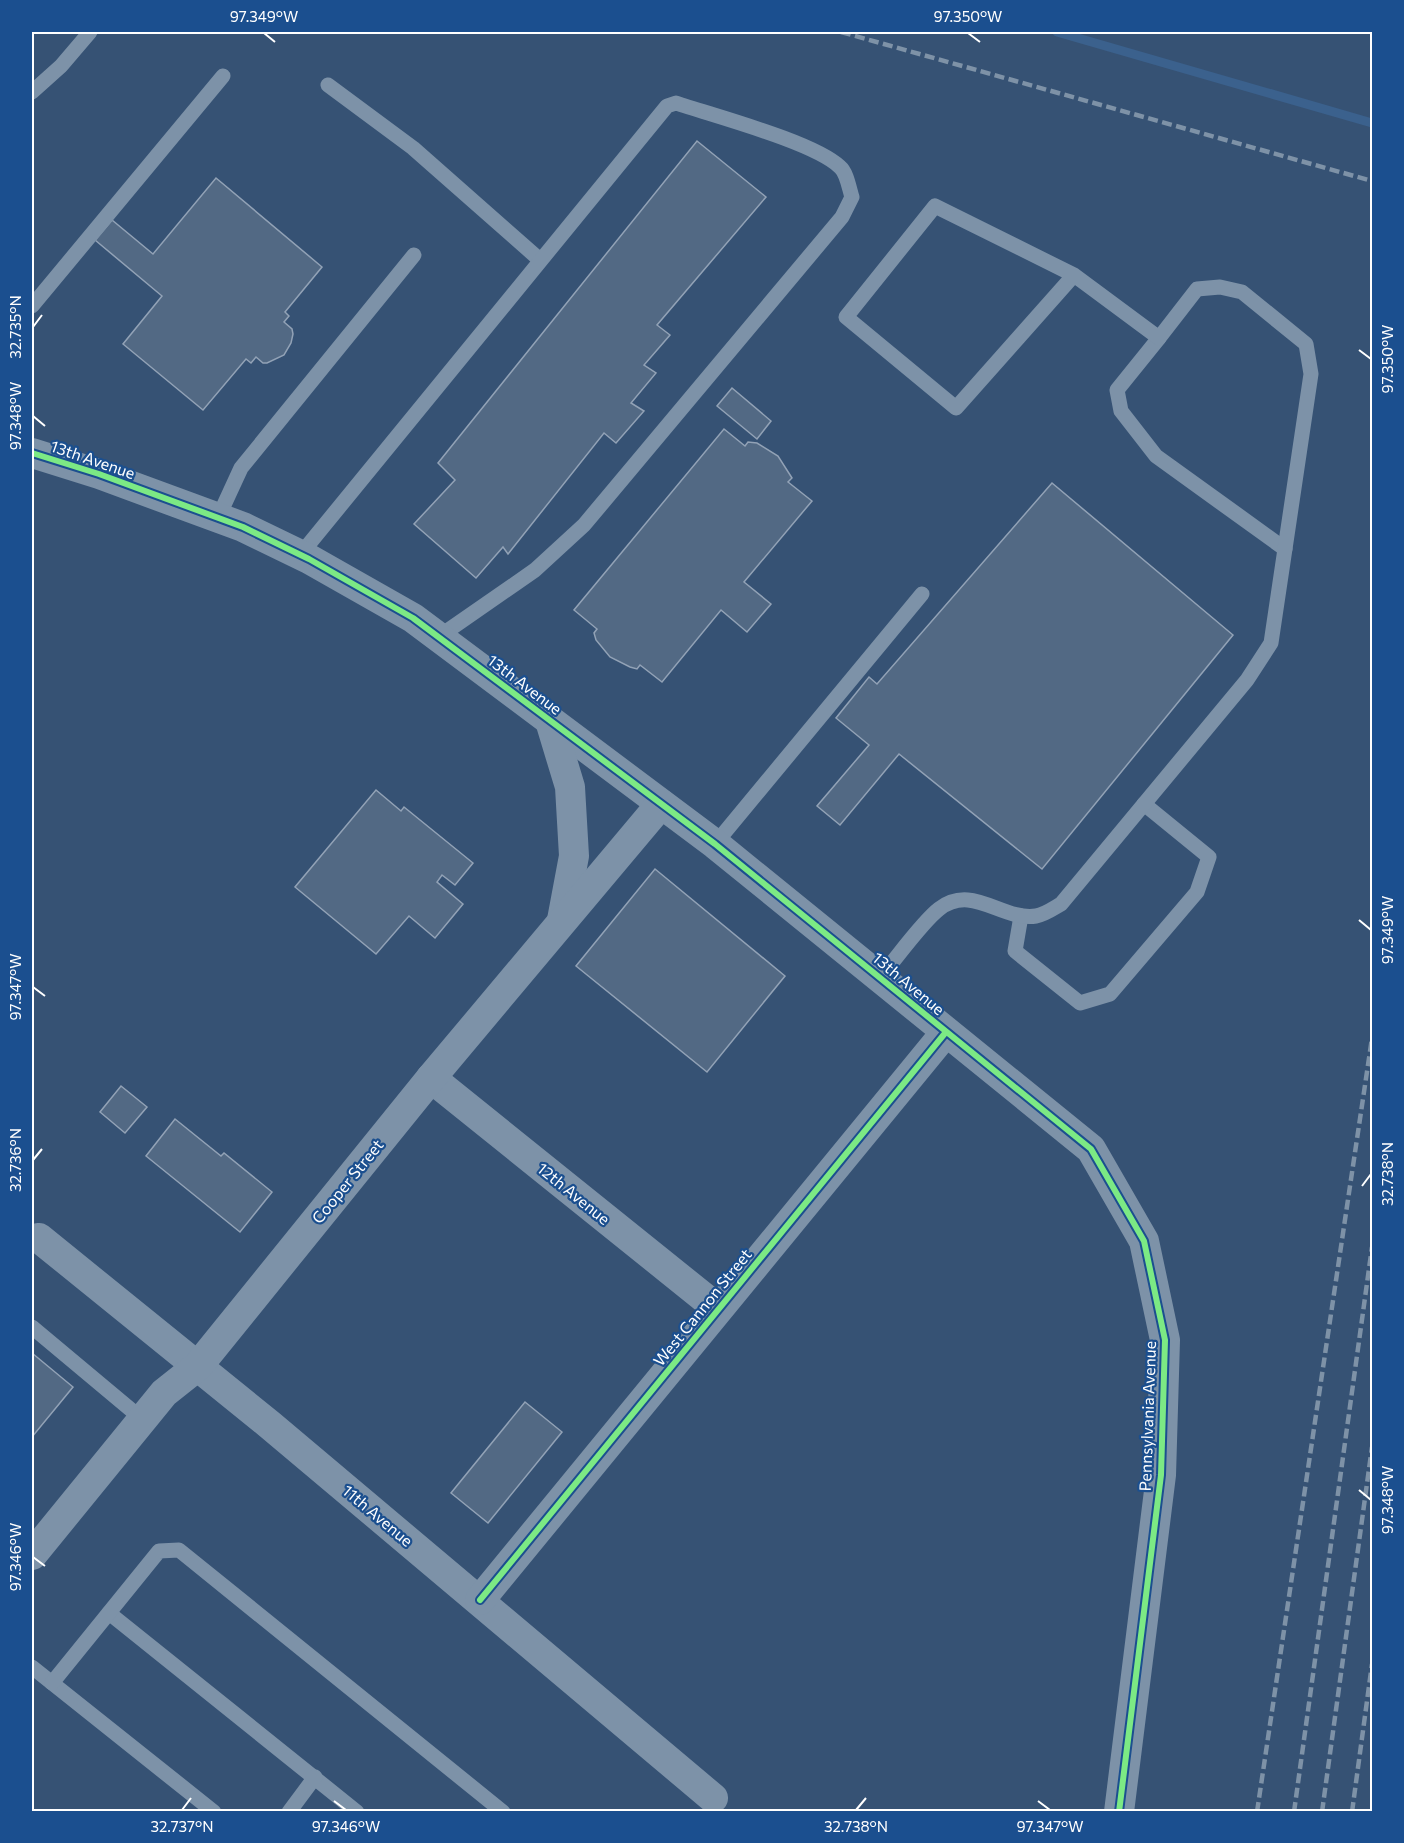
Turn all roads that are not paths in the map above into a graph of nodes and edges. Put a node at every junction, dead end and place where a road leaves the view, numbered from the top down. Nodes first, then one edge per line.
1 (90, 32) edge
2 (223, 76) dead end
3 (328, 85) dead end
4 (32, 92) edge
5 (414, 255) dead end
6 (540, 260) junction
7 (1074, 275) junction
8 (32, 306) edge
9 (1159, 338) junction
10 (32, 453) edge
11 (218, 518) junction
12 (1285, 549) junction
13 (300, 555) junction
14 (922, 594) dead end
15 (440, 636) junction
16 (550, 721) junction
17 (661, 804) junction
18 (1144, 804) junction
19 (715, 844) junction
20 (1021, 916) junction
21 (561, 923) junction
22 (881, 976) junction
23 (946, 1032) junction
24 (431, 1078) junction
25 (39, 1238) dead end
26 (717, 1308) junction
27 (32, 1316) edge
28 (35, 1330) edge
29 (198, 1366) junction
30 (142, 1419) junction
31 (32, 1555) edge
32 (480, 1600) junction
33 (109, 1613) junction
34 (32, 1667) edge
35 (52, 1683) junction
36 (315, 1777) junction
37 (712, 1797) dead end
38 (214, 1812) edge
39 (289, 1812) edge
40 (357, 1812) edge
41 (503, 1812) edge
42 (1119, 1812) edge

1 - 4 lane
2 - 8 lane
3 - 6 lane
5 - 11 lane
6 - 13 lane
6 - 15 lane
7 - 7 lane
7 - 9 lane
9 - 12 lane
9 - 12 lane
10 - 11 street, 13th Avenue
11 - 13 street, 13th Avenue
12 - 18 lane
13 - 15 street, 13th Avenue
14 - 19 lane
15 - 16 street, 13th Avenue
16 - 17 street, 13th Avenue
16 - 21 street
17 - 19 street, 13th Avenue
17 - 21 street, Cooper Street
18 - 20 lane
18 - 20 lane
19 - 22 street, 13th Avenue
20 - 22 lane
21 - 24 street, Cooper Street
22 - 23 street, 13th Avenue
23 - 26 street, West Cannon Street
23 - 42 street, Pennsylvania Avenue
24 - 26 street, 12th Avenue
24 - 29 street, Cooper Street
25 - 29 street, 11th Avenue
26 - 32 street, West Cannon Street
27 - 28 lane
28 - 30 lane
29 - 30 street, Cooper Street
29 - 32 street, 11th Avenue
30 - 31 street, Cooper Street
32 - 37 street, 11th Avenue
33 - 35 lane
33 - 36 lane
33 - 41 lane
34 - 35 lane
35 - 38 lane
36 - 39 lane
36 - 40 lane

